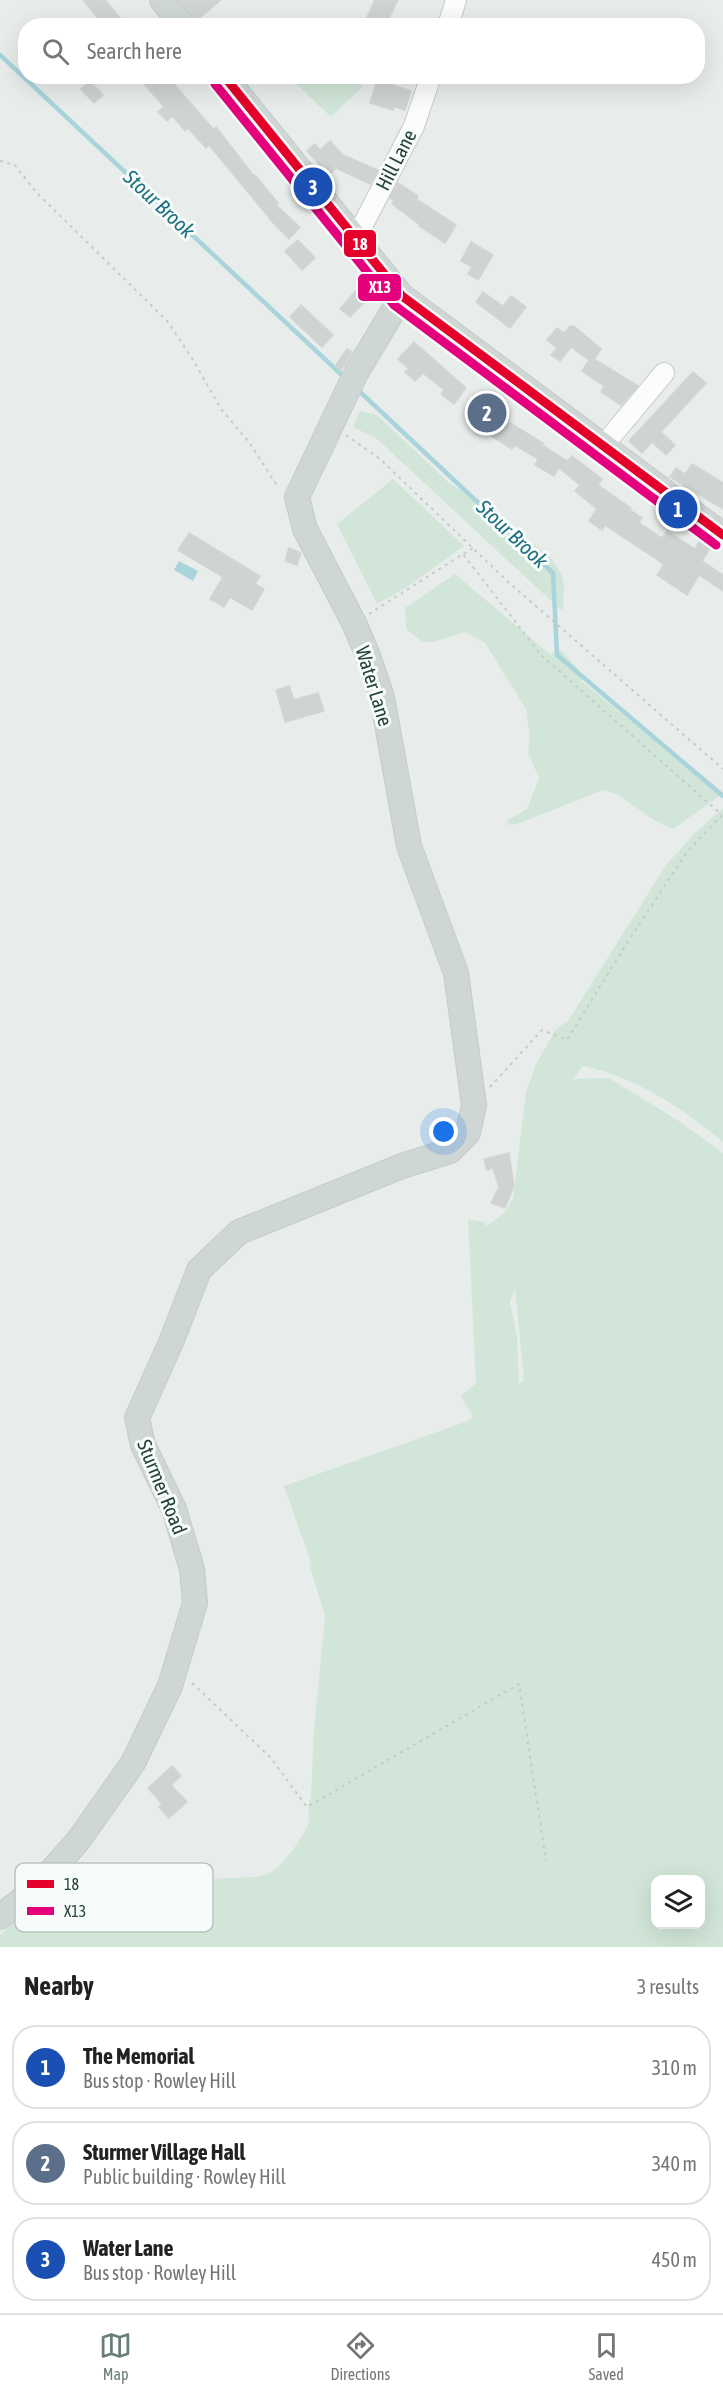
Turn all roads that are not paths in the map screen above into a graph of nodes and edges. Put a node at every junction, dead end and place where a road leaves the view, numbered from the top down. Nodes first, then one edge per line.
1 (162, 0) edge
2 (456, 0) edge
3 (177, 18) edge
4 (450, 18) edge
5 (230, 84) edge
6 (427, 84) edge
7 (355, 240) junction
8 (402, 296) junction
9 (664, 373) dead end
10 (603, 446) junction
11 (723, 535) edge
12 (474, 1105) joint
13 (58, 1863) edge
14 (15, 1905) edge
15 (0, 1917) edge

1 - 3 main road
2 - 4 street
5 - 7 main road
6 - 7 street, Hill Lane
7 - 8 main road
8 - 10 main road
8 - 12 main road, Water Lane
9 - 10 street
10 - 11 main road
12 - 13 main road, Sturmer Road
14 - 15 main road, Sturmer Road

